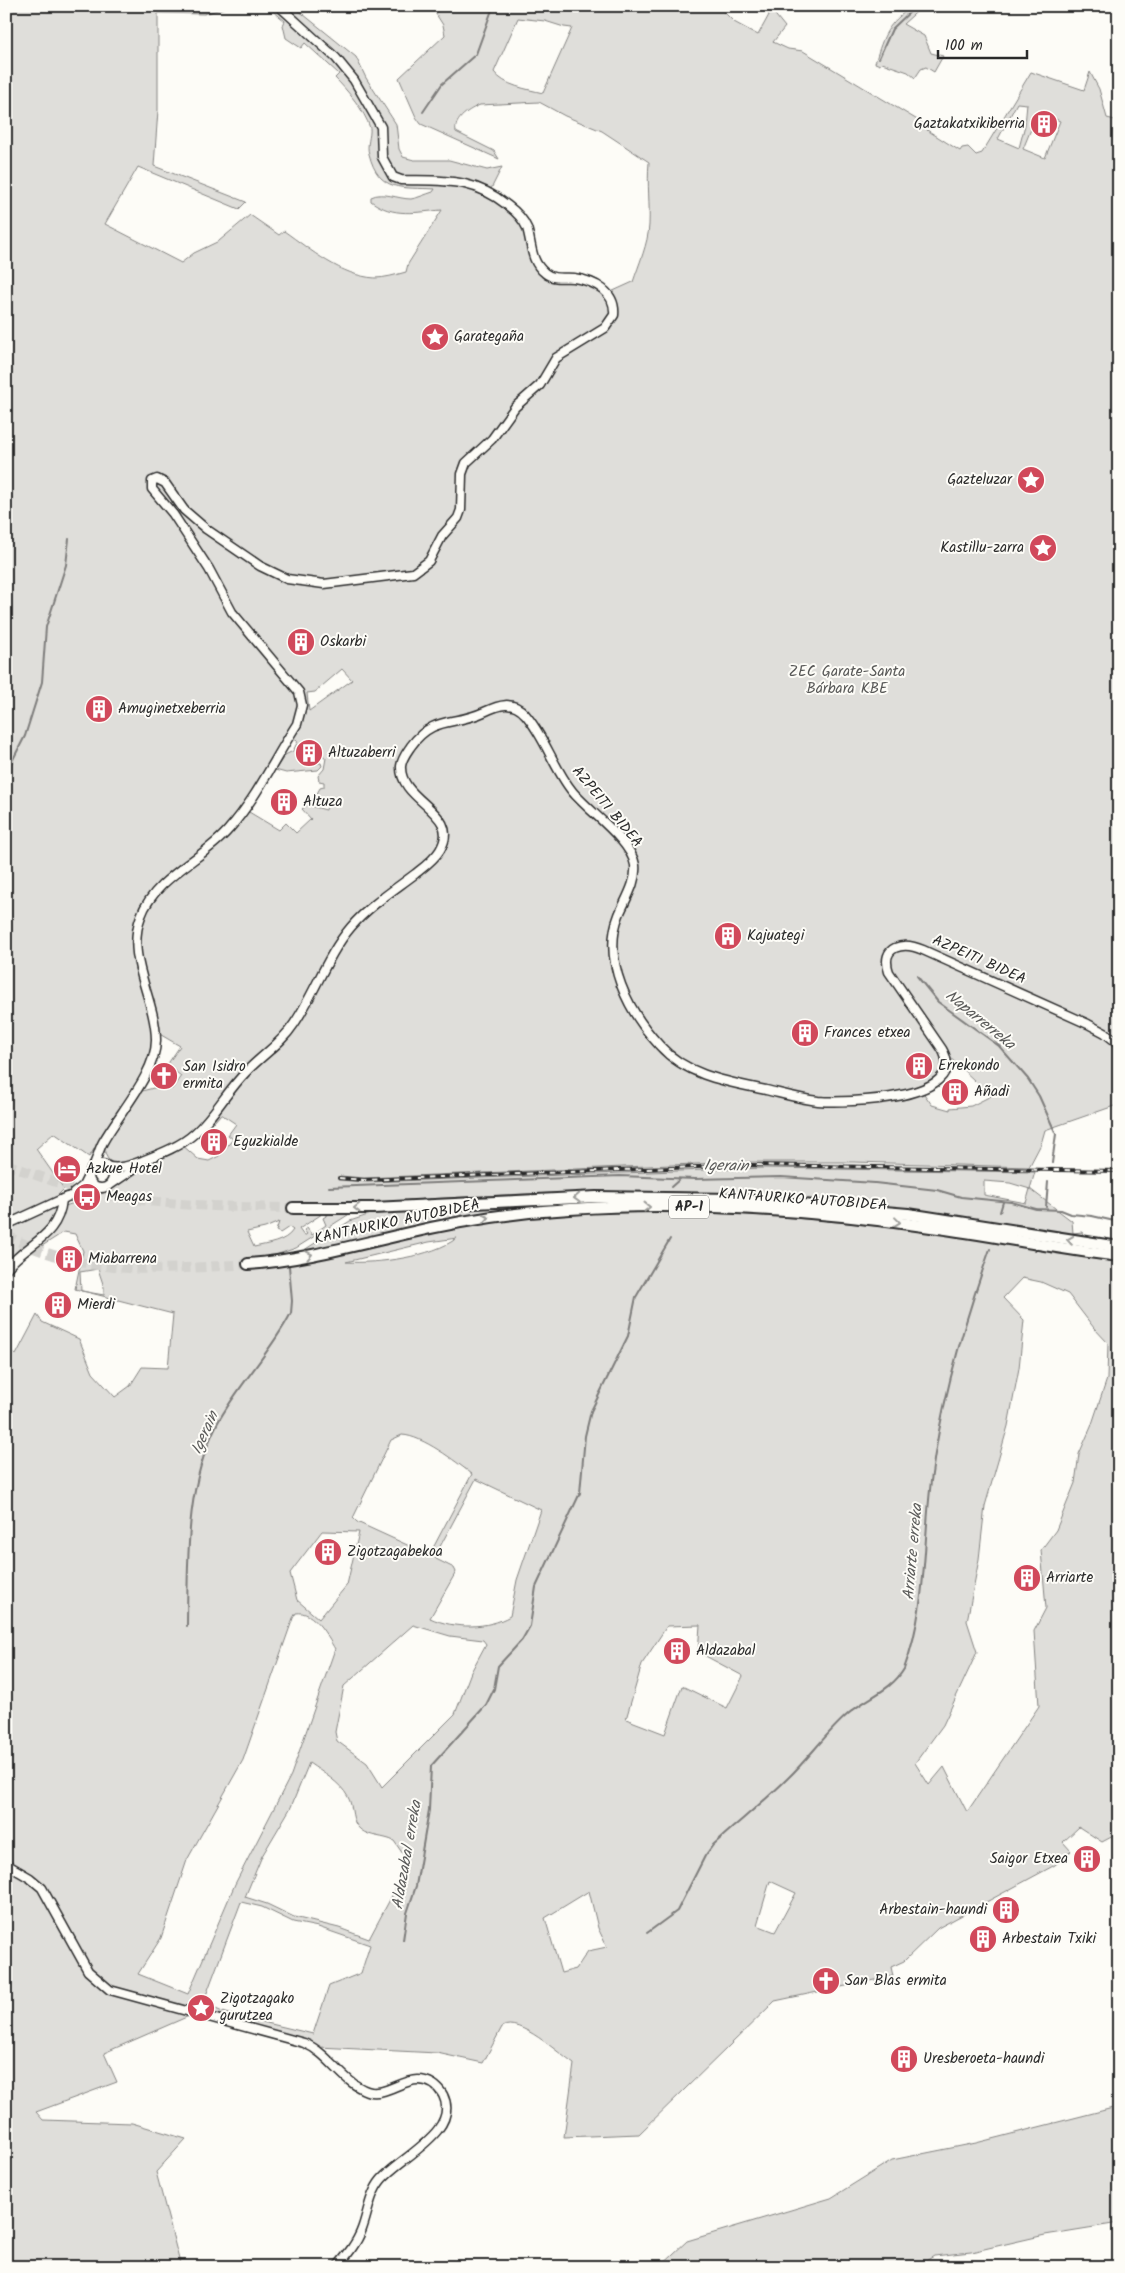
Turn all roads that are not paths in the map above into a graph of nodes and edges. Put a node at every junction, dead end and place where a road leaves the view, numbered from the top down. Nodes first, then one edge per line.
1 (279, 6) edge
2 (1119, 1044) edge
3 (104, 1141) junction
4 (150, 1158) junction
5 (109, 1166) junction
6 (90, 1171) junction
7 (110, 1185) junction
8 (99, 1188) junction
9 (65, 1198) junction
10 (50, 1205) junction
11 (293, 1208) tunnel mouth
12 (6, 1225) edge
13 (54, 1226) junction
14 (1119, 1247) edge
15 (1119, 1256) edge
16 (248, 1264) tunnel mouth
17 (6, 1269) edge
18 (6, 1864) edge
19 (337, 2267) edge

1 - 3 street
2 - 4 street, AZPEITI BIDEA
3 - 5 street
3 - 6 street
4 - 5 street, AZPEITI BIDEA
4 - 7 street, AZPEITI BIDEA
5 - 6 street
5 - 7 street
6 - 8 street
6 - 9 street
7 - 8 street
8 - 9 street
9 - 10 street
9 - 13 street
10 - 12 street
10 - 13 street
14 -> 11 highway, KANTAURIKO AUTOBIDEA / AP-1
13 - 17 street
16 -> 15 highway, KANTAURIKO AUTOBIDEA / AP-1
18 - 19 street

